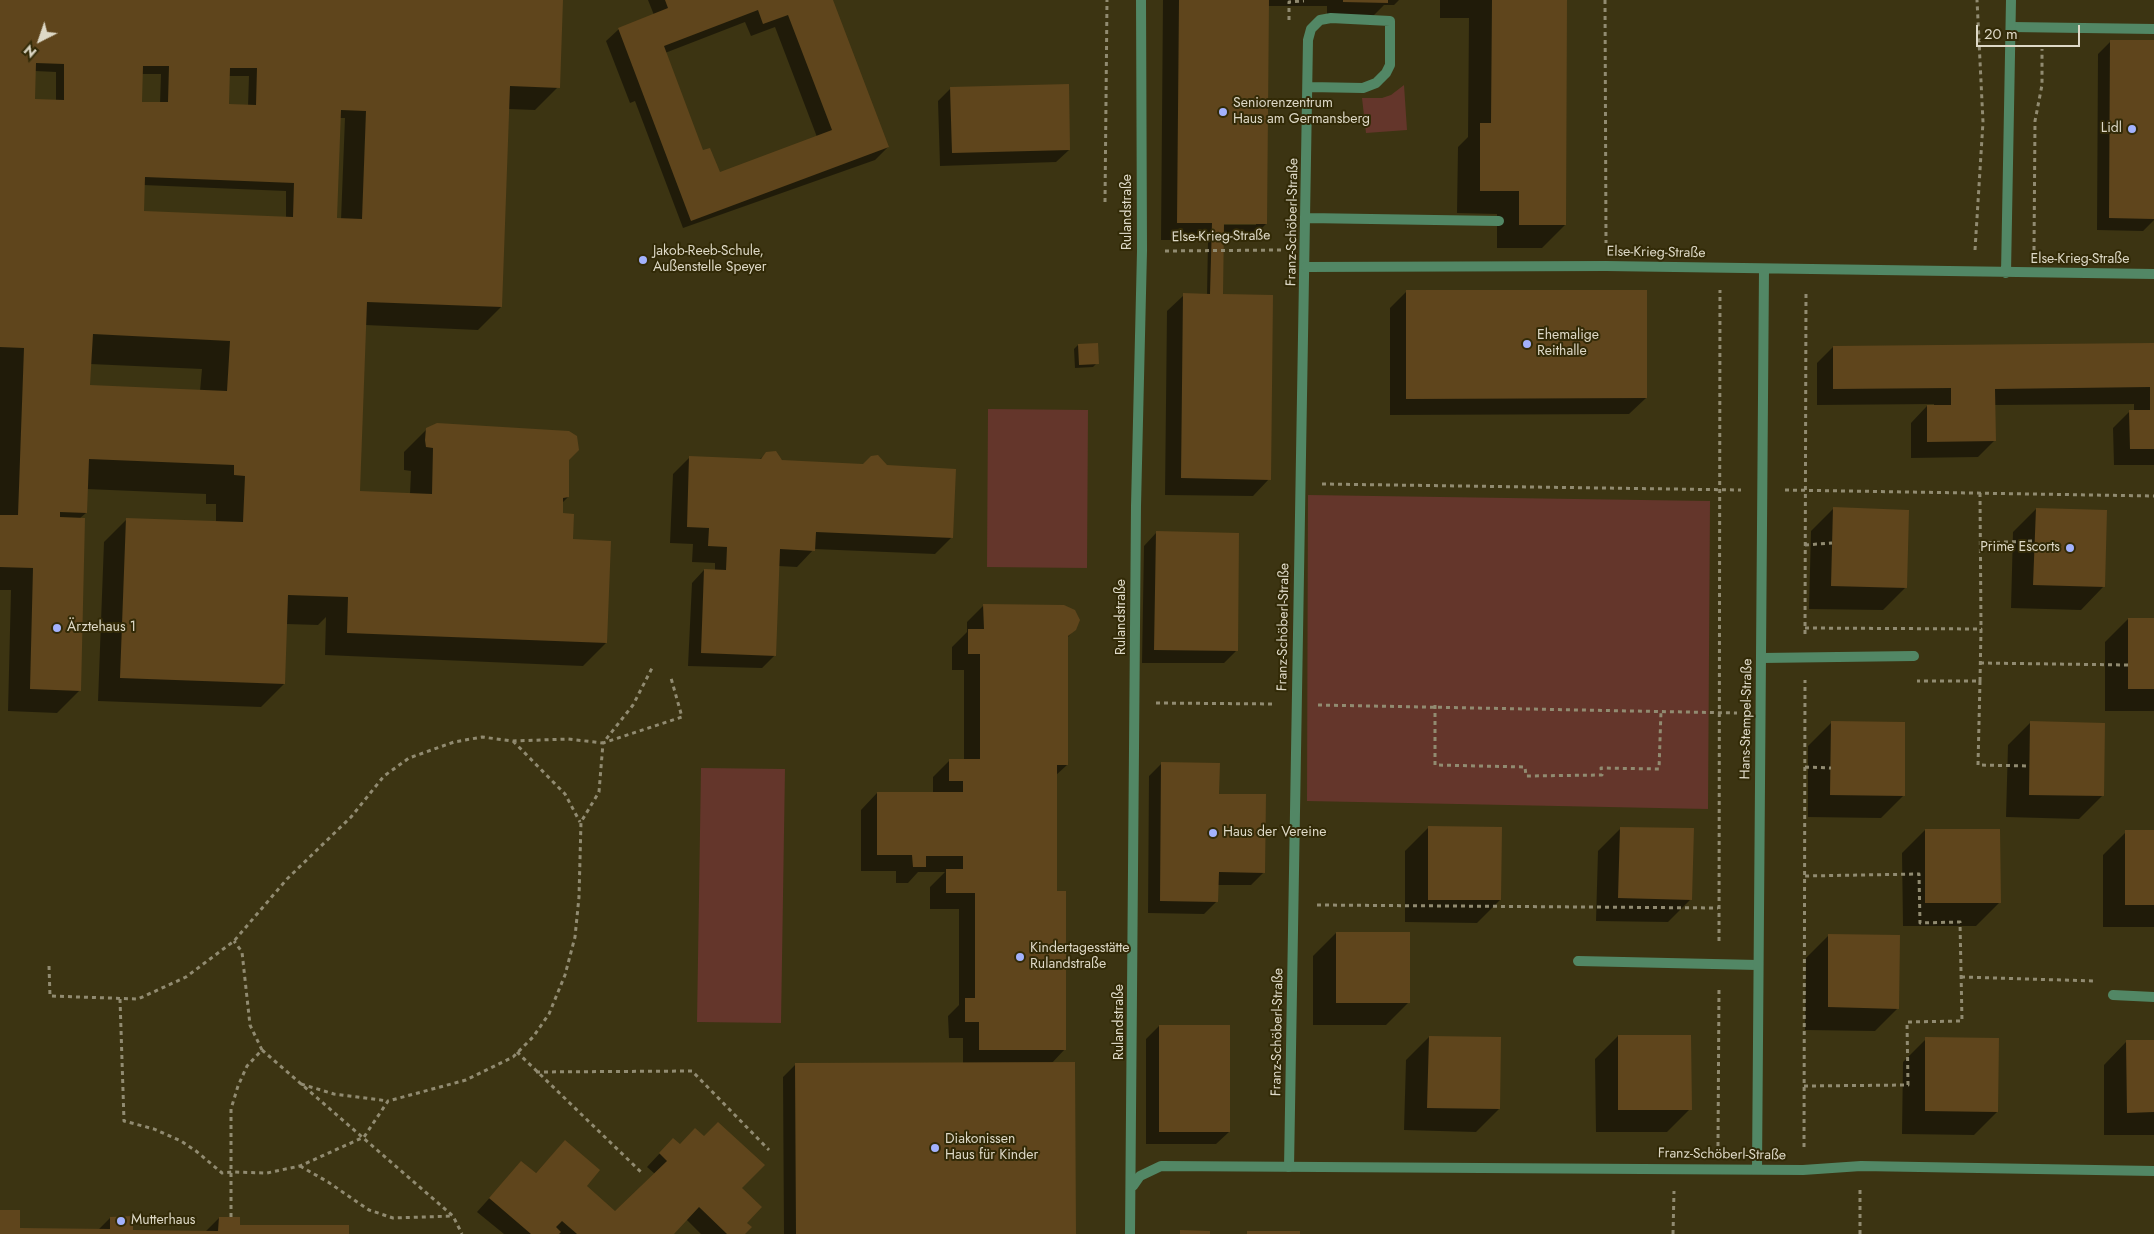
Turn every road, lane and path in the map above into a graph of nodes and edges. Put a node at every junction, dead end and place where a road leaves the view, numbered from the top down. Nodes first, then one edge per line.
1 (1106, 0) edge
2 (1141, 0) edge
3 (1605, 0) edge
4 (1977, 0) edge
5 (2012, 0) edge
6 (1306, 1) dead end
7 (1289, 21) dead end
8 (2012, 28) junction
9 (2042, 28) junction
10 (2154, 29) edge
11 (1309, 87) junction
12 (1105, 202) dead end
13 (1307, 218) junction
14 (1499, 221) dead end
15 (1284, 250) dead end
16 (1142, 251) junction
17 (1606, 266) junction
18 (1306, 267) junction
19 (1720, 268) junction
20 (1764, 269) junction
21 (1806, 270) junction
22 (1974, 270) junction
23 (2006, 273) junction
24 (2034, 273) junction
25 (2154, 274) edge
26 (1302, 484) junction
27 (1720, 489) junction
28 (1762, 490) junction
29 (1806, 490) junction
30 (1980, 493) junction
31 (2154, 496) edge
32 (2034, 541) dead end
33 (1832, 543) dead end
34 (1980, 543) junction
35 (1805, 545) junction
36 (1981, 628) dead end
37 (1914, 656) dead end
38 (1805, 657) junction
39 (1762, 658) junction
40 (1980, 663) dead end
41 (2128, 665) dead end
42 (652, 668) dead end
43 (671, 678) dead end
44 (1980, 681) dead end
45 (1135, 703) junction
46 (1296, 704) junction
47 (1435, 705) junction
48 (1661, 711) junction
49 (1719, 712) junction
50 (1760, 714) junction
51 (513, 741) junction
52 (603, 743) junction
53 (2030, 766) dead end
54 (1805, 767) junction
55 (1831, 768) dead end
56 (580, 822) junction
57 (1804, 876) junction
58 (1294, 905) junction
59 (1718, 908) junction
60 (234, 941) junction
61 (1578, 961) dead end
62 (1719, 964) junction
63 (1758, 965) junction
64 (49, 966) dead end
65 (1961, 977) junction
66 (2100, 982) dead end
67 (2113, 995) dead end
68 (2154, 997) edge
69 (120, 999) junction
70 (262, 1050) junction
71 (517, 1052) junction
72 (536, 1072) junction
73 (298, 1083) junction
74 (1804, 1086) junction
75 (388, 1101) junction
76 (364, 1137) junction
77 (769, 1150) dead end
78 (300, 1166) junction
79 (1861, 1166) junction
80 (1289, 1167) junction
81 (1674, 1168) junction
82 (1718, 1169) junction
83 (1757, 1170) junction
84 (1803, 1170) junction
85 (2154, 1171) edge
86 (232, 1172) junction
87 (642, 1173) dead end
88 (1132, 1186) junction
89 (454, 1216) junction
90 (231, 1217) dead end
91 (462, 1234) edge
92 (1130, 1234) edge
93 (1673, 1234) edge
94 (1860, 1234) edge

1 - 12 path
2 - 16 street, Rulandstraße
3 - 17 path
4 - 22 path
5 - 8 street
6 - 7 path
8 - 9 street
8 - 23 street
9 - 10 street
9 - 24 path
11 - 11 street, Franz-Schöberl-Straße
11 - 13 street, Franz-Schöberl-Straße
13 - 14 street
13 - 18 street, Franz-Schöberl-Straße
15 - 16 path, Else-Krieg-Straße
16 - 45 street, Rulandstraße
17 - 18 street, Else-Krieg-Straße
17 - 19 street, Else-Krieg-Straße
18 - 26 street, Franz-Schöberl-Straße
19 - 20 street, Else-Krieg-Straße
19 - 27 path
20 - 21 street, Else-Krieg-Straße
20 - 28 street, Hans-Stempel-Straße
21 - 22 street, Else-Krieg-Straße
21 - 29 path
22 - 23 street, Else-Krieg-Straße
23 - 24 street, Else-Krieg-Straße
24 - 25 street, Else-Krieg-Straße
26 - 27 path
26 - 46 street, Franz-Schöberl-Straße
27 - 28 path
27 - 49 path
28 - 29 path
28 - 39 street, Hans-Stempel-Straße
29 - 30 path
29 - 35 path
30 - 31 path
30 - 34 path
32 - 34 path
33 - 35 path
34 - 36 path
35 - 38 path
37 - 38 street
38 - 39 street
38 - 54 path
39 - 50 street, Hans-Stempel-Straße
40 - 41 path
42 - 52 path
43 - 52 path
44 - 53 path
45 - 46 path
45 - 88 street, Rulandstraße
46 - 47 path
46 - 58 street, Franz-Schöberl-Straße
47 - 48 path
47 - 48 path
48 - 49 path
49 - 50 path
49 - 59 path
50 - 63 street, Hans-Stempel-Straße
51 - 52 path
51 - 56 path
51 - 60 path
52 - 56 path
54 - 55 path
54 - 57 path
56 - 71 path
57 - 65 path
57 - 74 path
58 - 59 path
58 - 80 street, Franz-Schöberl-Straße
59 - 62 path
60 - 69 path
60 - 70 path
61 - 62 street
62 - 63 street
62 - 82 path
63 - 83 street, Hans-Stempel-Straße
64 - 69 path
65 - 66 path
65 - 74 path
67 - 68 street
69 - 86 path
70 - 73 path
70 - 86 path
71 - 72 path
71 - 75 path
72 - 77 path
72 - 87 path
73 - 75 path
73 - 76 path
74 - 84 path
75 - 76 path
76 - 78 path
76 - 89 path
78 - 86 path
78 - 89 path
79 - 84 street, Franz-Schöberl-Straße
79 - 85 street, Franz-Schöberl-Straße
79 - 94 path
80 - 81 street, Franz-Schöberl-Straße
80 - 88 street, Franz-Schöberl-Straße
81 - 82 street, Franz-Schöberl-Straße
81 - 93 path
82 - 83 street, Franz-Schöberl-Straße
83 - 84 street, Franz-Schöberl-Straße
86 - 90 path
88 - 92 street, Rulandstraße
89 - 91 path

